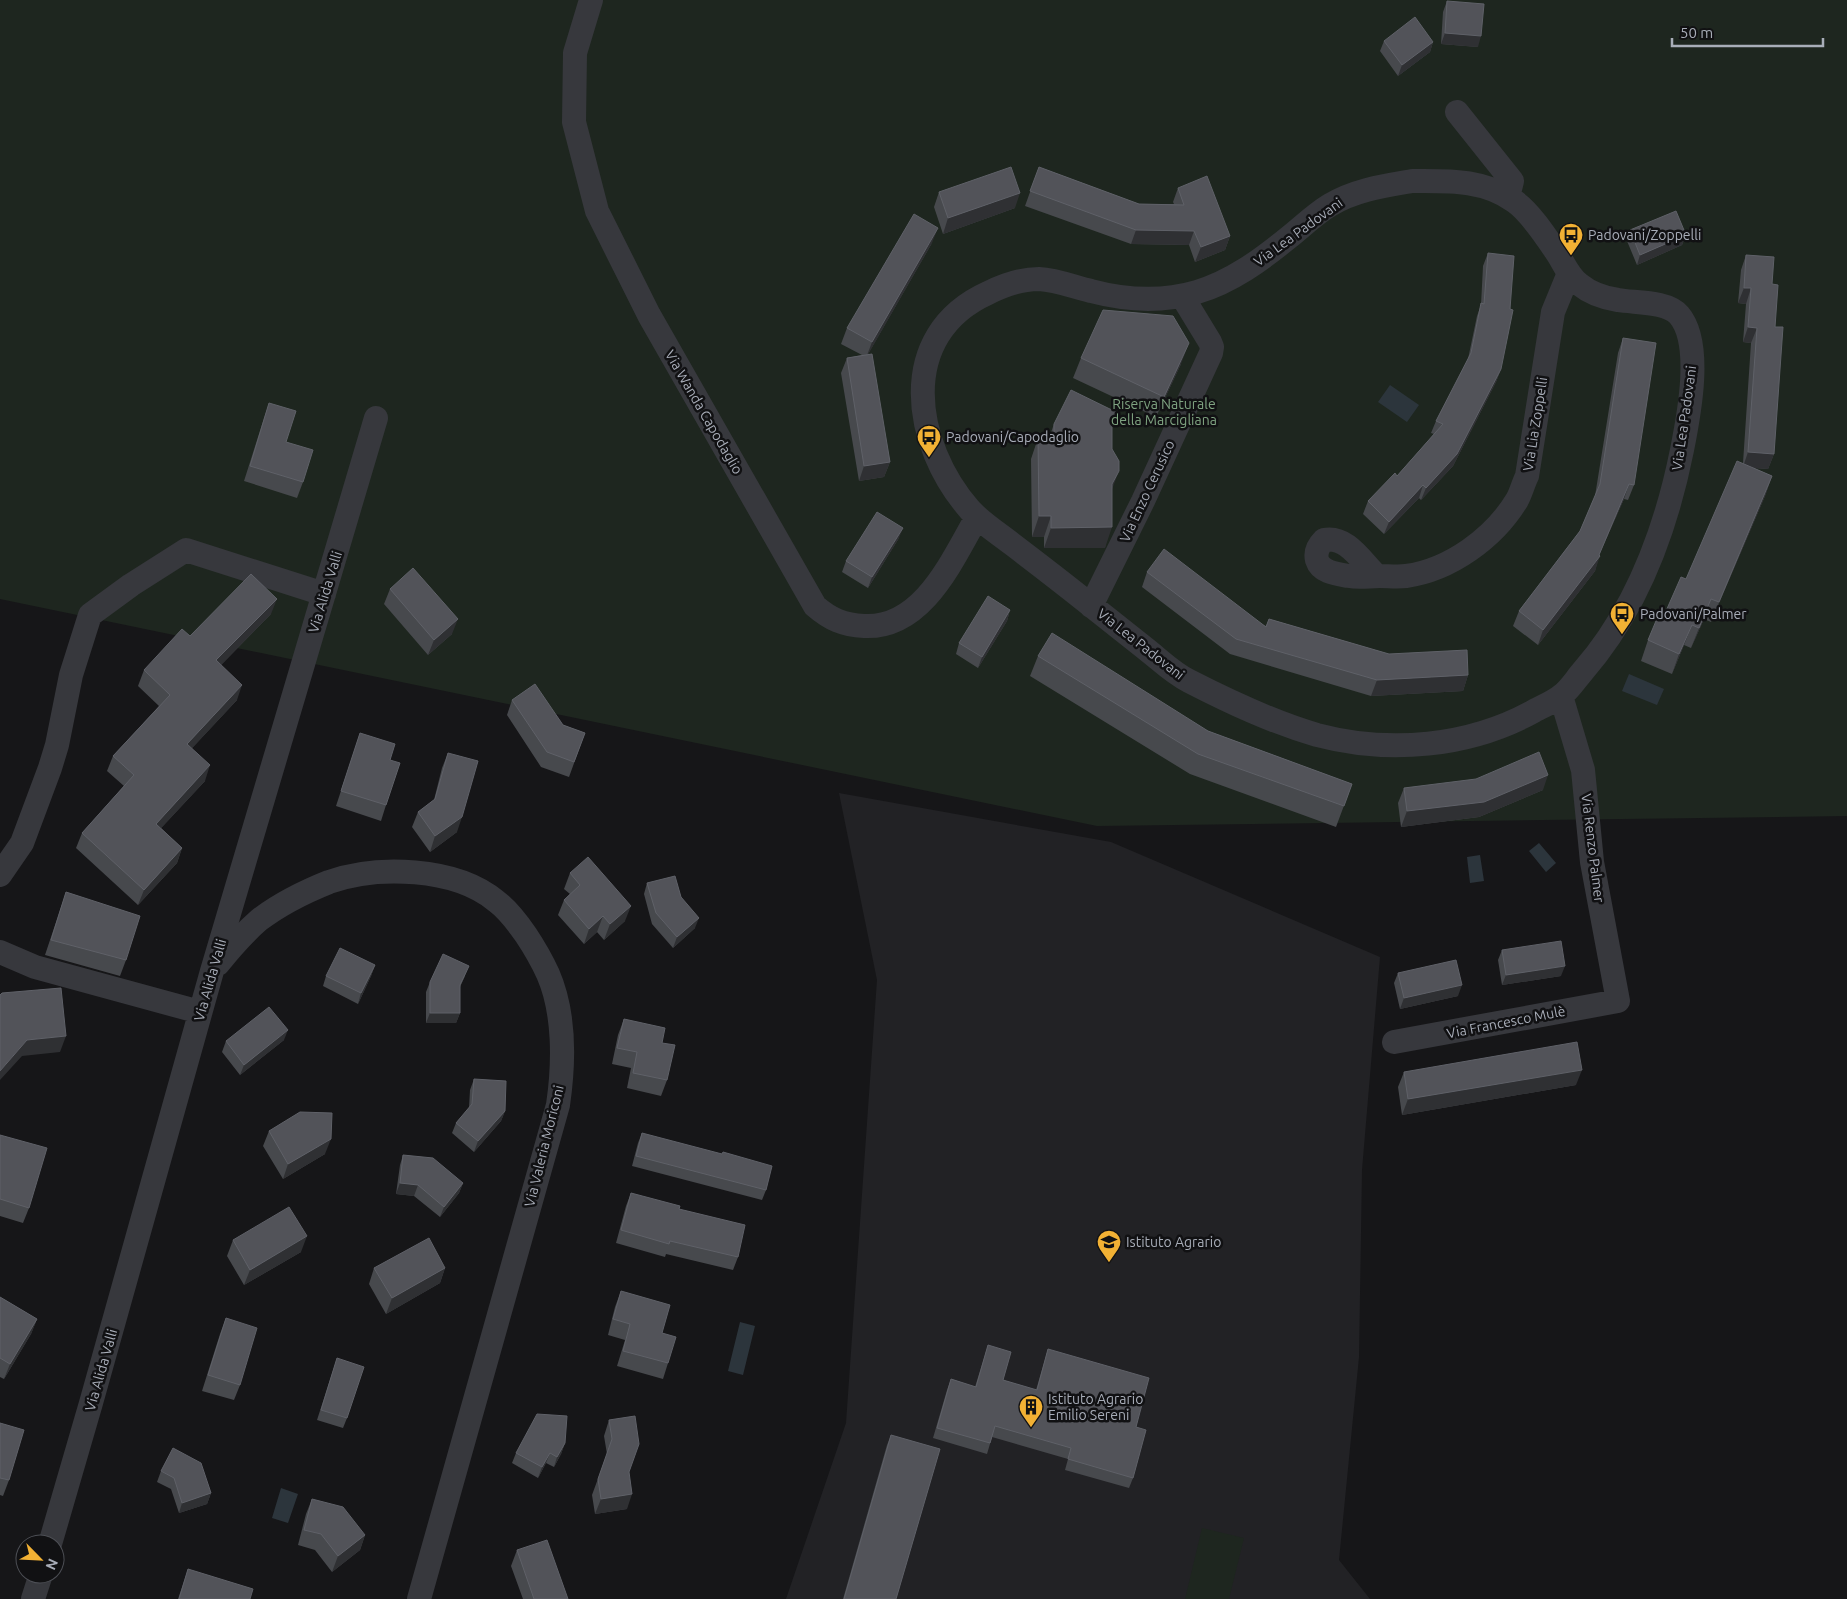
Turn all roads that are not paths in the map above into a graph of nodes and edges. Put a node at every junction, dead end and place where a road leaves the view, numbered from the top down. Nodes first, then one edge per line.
1 (590, 0) edge
2 (1457, 112) dead end
3 (1508, 197) junction
4 (1569, 273) junction
5 (1182, 296) junction
6 (376, 418) dead end
7 (977, 517) junction
8 (1377, 576) dead end
9 (324, 594) junction
10 (1091, 606) junction
11 (1561, 696) junction
12 (0, 875) edge
13 (0, 952) edge
14 (212, 971) junction
15 (1618, 1001) joint
16 (200, 1012) junction
17 (1394, 1042) dead end
18 (53, 1534) edge
19 (38, 1584) edge
20 (33, 1599) edge
21 (419, 1599) edge

1 - 7 street, Via Wanda Capodaglio
2 - 3 street
3 - 4 street, Via Lea Padovani
3 - 5 street, Via Lea Padovani
4 - 8 street, Via Lia Zoppelli
4 - 11 street, Via Lea Padovani
5 - 7 street, Via Lea Padovani
5 - 10 street, Via Enzo Cerusico
6 - 9 street, Via Alida Valli
7 - 10 street, Via Lea Padovani
9 - 12 street
9 - 14 street, Via Alida Valli
10 - 11 street, Via Lea Padovani
11 - 15 street, Via Renzo Palmer
13 - 16 street
14 - 16 street, Via Alida Valli
14 - 21 street, Via Valeria Moriconi
15 - 17 street, Via Francesco Mulè
16 - 18 street, Via Alida Valli
19 - 20 street

